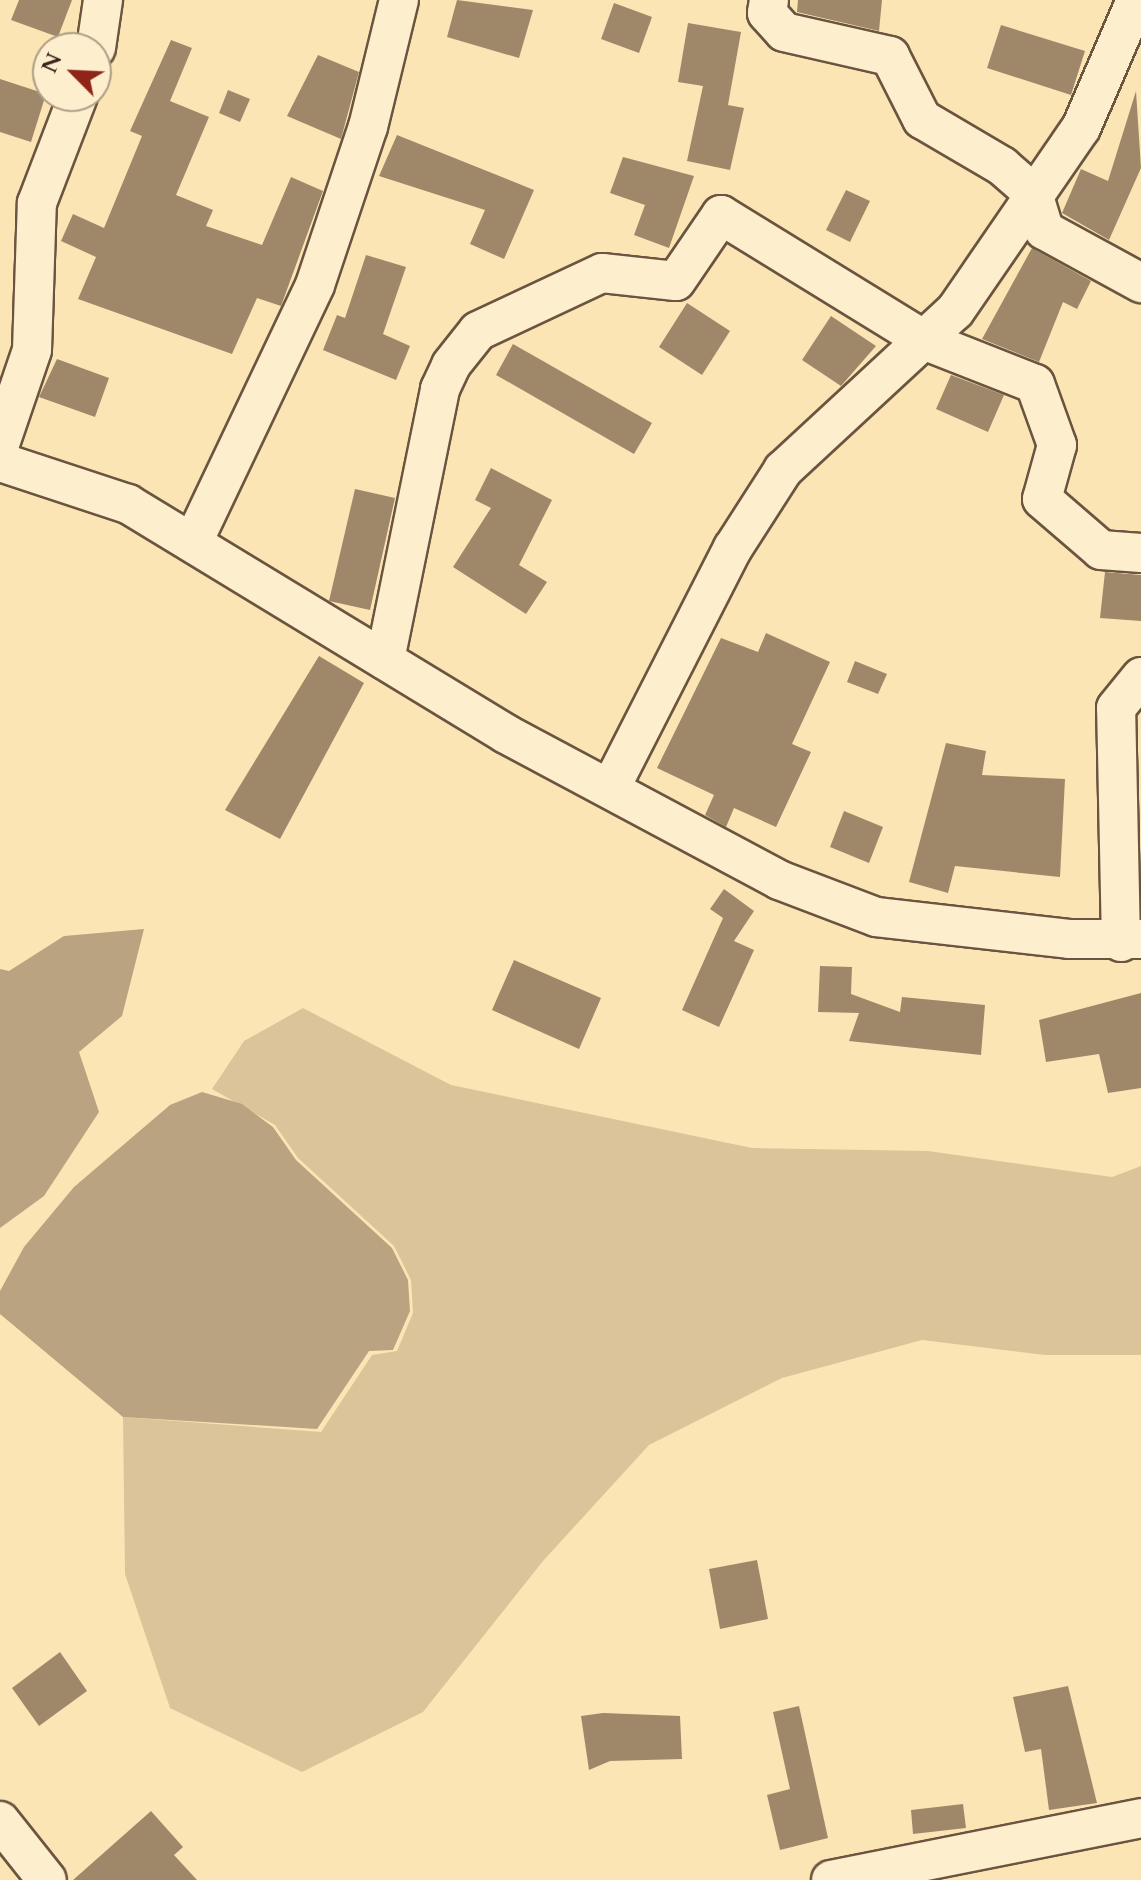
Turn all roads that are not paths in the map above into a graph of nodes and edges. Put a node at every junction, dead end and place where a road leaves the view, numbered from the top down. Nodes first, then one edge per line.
1 (103, 0) edge
2 (769, 0) edge
3 (1136, 0) edge
4 (396, 1) edge
5 (98, 32) edge
6 (72, 112) edge
7 (1033, 193) junction
8 (1141, 283) edge
9 (926, 341) junction
10 (0, 444) edge
11 (0, 462) edge
12 (194, 540) junction
13 (1141, 553) edge
14 (385, 660) junction
15 (1141, 677) edge
16 (612, 785) junction
17 (1131, 940) edge
18 (1141, 1818) edge
19 (0, 1821) edge
20 (981, 1863) edge
21 (47, 1880) edge
22 (831, 1880) edge

1 - 5 street
2 - 7 street
3 - 7 street
4 - 12 street
6 - 10 street
7 - 8 street
7 - 9 street
9 - 13 street
9 - 14 street
9 - 16 street
11 - 12 street
12 - 14 street
14 - 16 street
15 - 17 street
16 - 17 street
18 - 20 street
19 - 21 street
20 - 22 street

